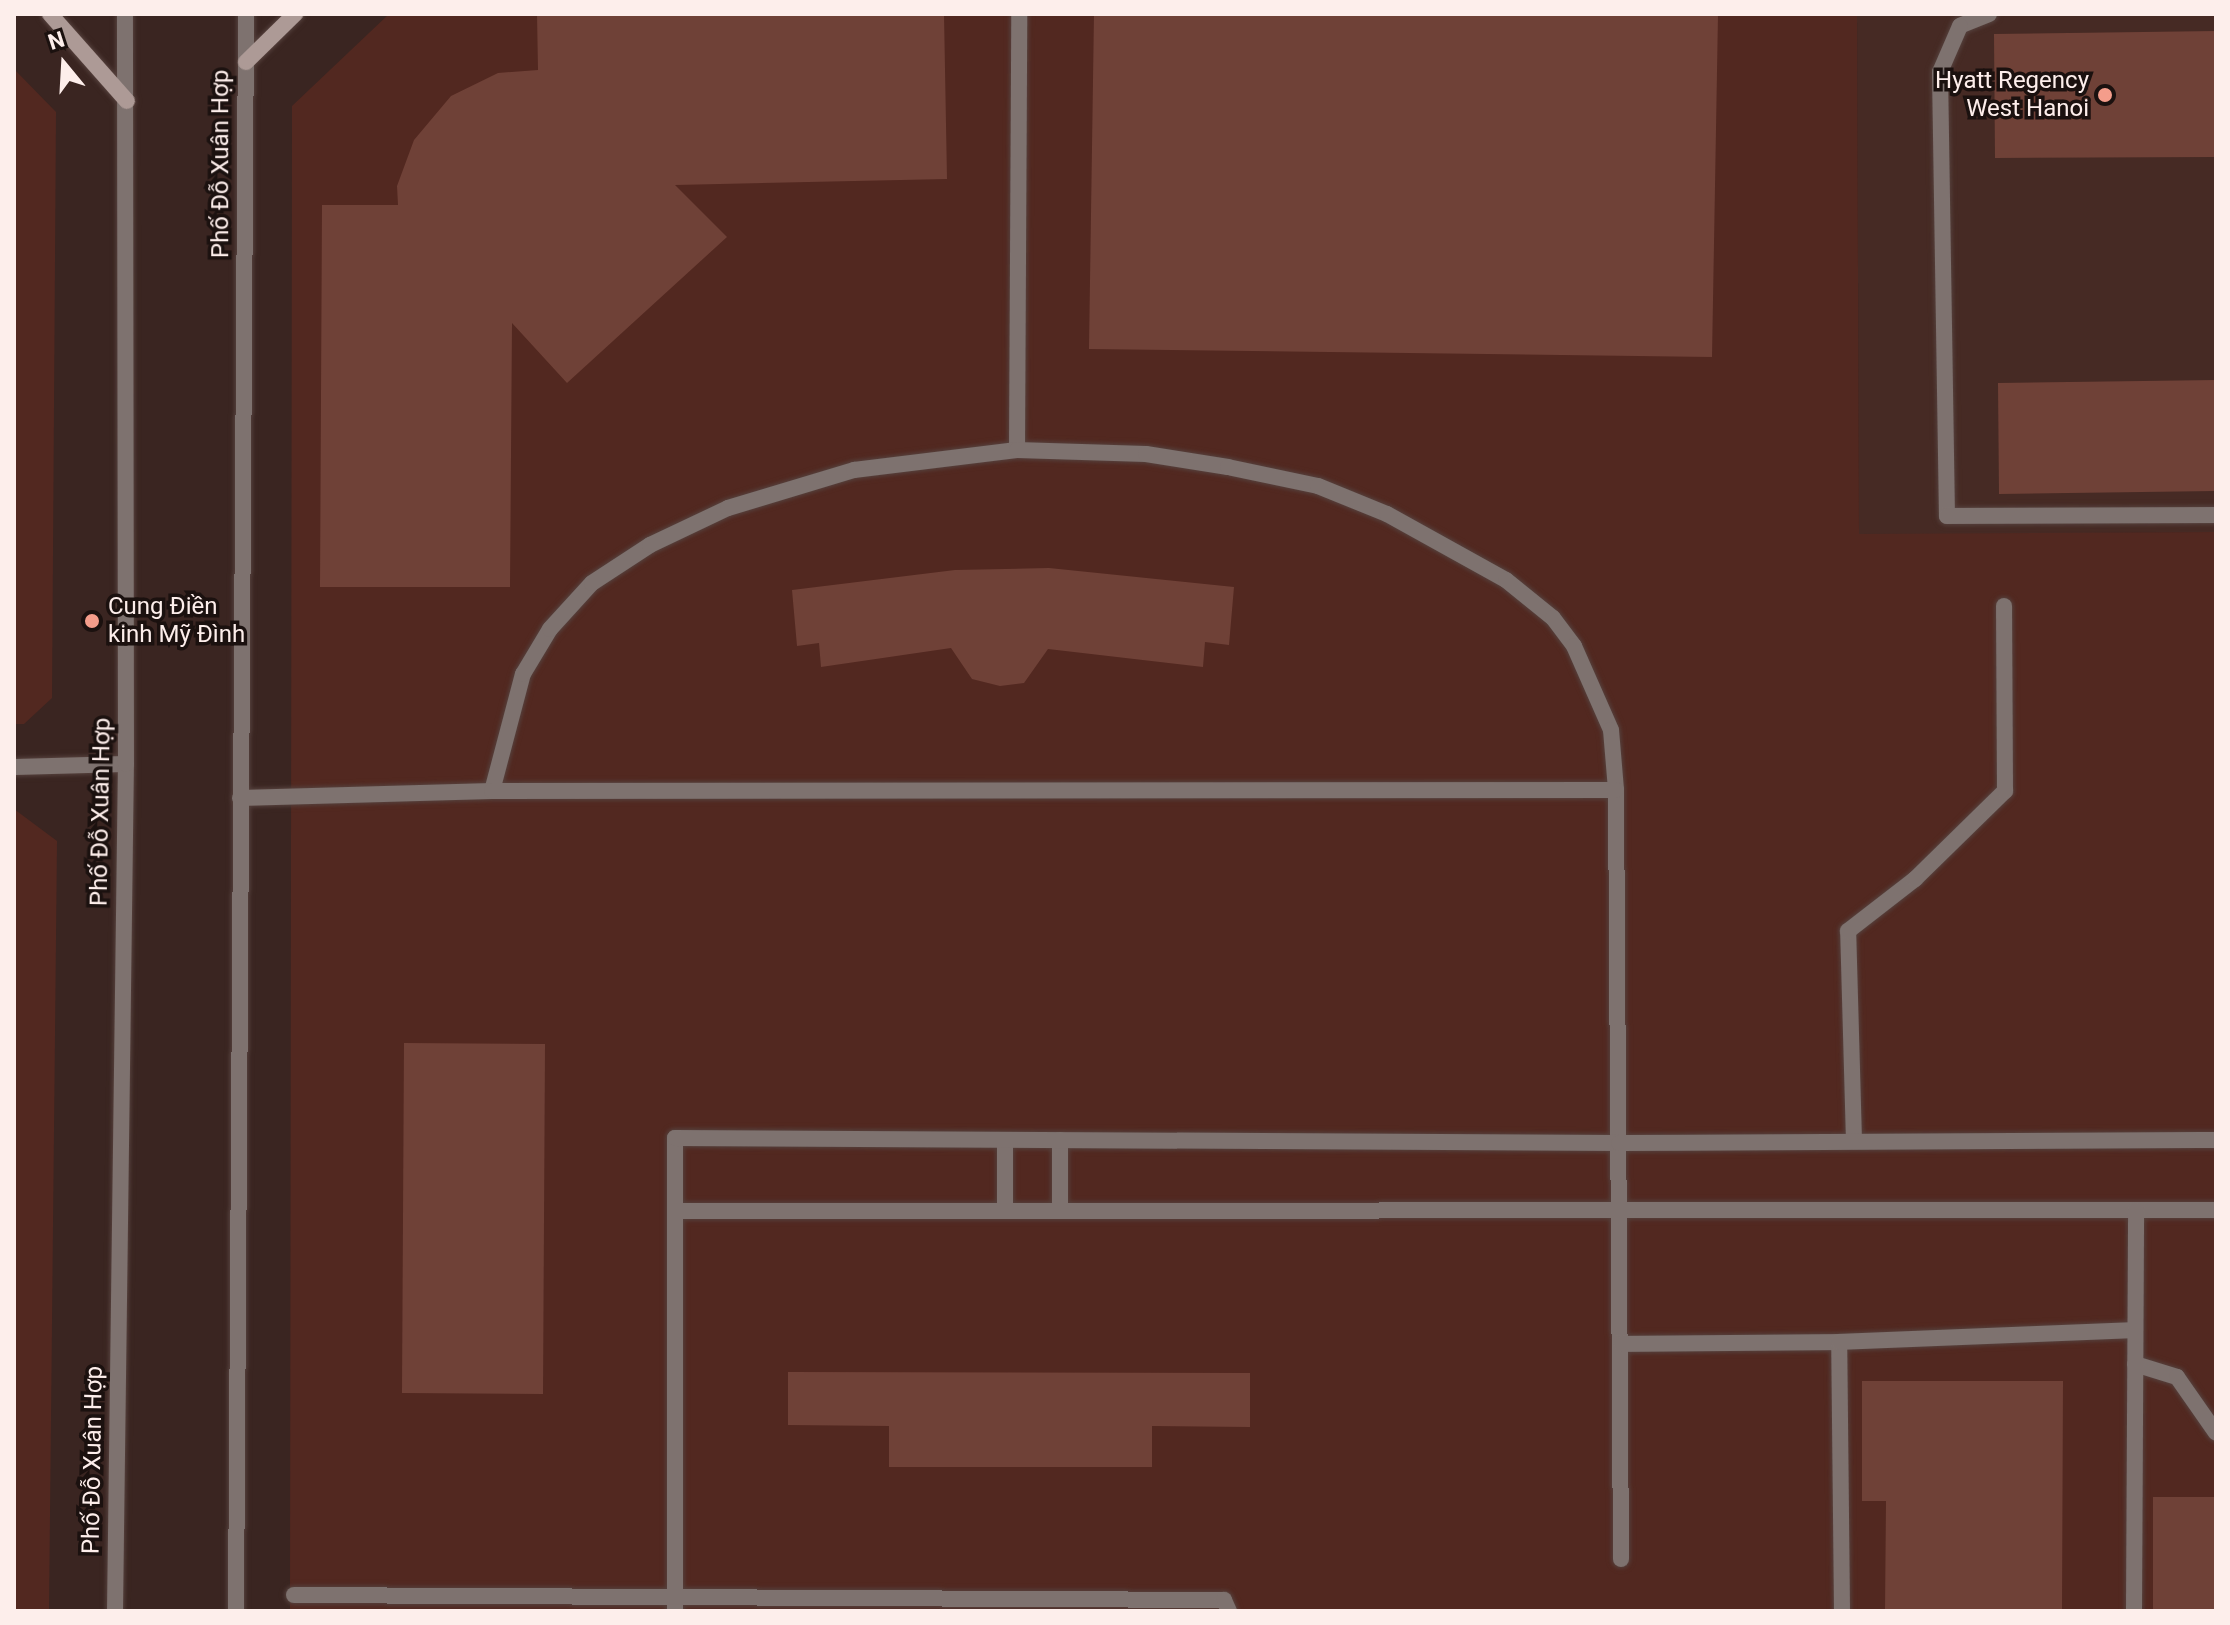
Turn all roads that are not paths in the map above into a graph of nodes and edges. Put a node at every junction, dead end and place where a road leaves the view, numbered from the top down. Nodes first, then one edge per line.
1 (50, 14) edge
2 (125, 14) edge
3 (246, 14) edge
4 (295, 14) edge
5 (1019, 14) edge
6 (1989, 14) edge
7 (246, 62) junction
8 (127, 101) junction
9 (1017, 450) junction
10 (2216, 515) edge
11 (2004, 606) dead end
12 (126, 764) junction
13 (14, 767) edge
14 (1616, 790) junction
15 (492, 791) junction
16 (240, 798) junction
17 (1005, 1140) junction
18 (1060, 1140) junction
19 (2216, 1140) edge
20 (1854, 1141) junction
21 (1619, 1143) junction
22 (1621, 1210) junction
23 (2136, 1210) junction
24 (2216, 1210) edge
25 (676, 1211) junction
26 (1005, 1211) junction
27 (1060, 1211) junction
28 (2135, 1330) junction
29 (1839, 1342) junction
30 (1621, 1344) junction
31 (2135, 1364) junction
32 (2216, 1433) edge
33 (1621, 1559) dead end
34 (294, 1595) dead end
35 (675, 1603) edge
36 (115, 1611) edge
37 (236, 1611) edge
38 (1229, 1611) edge
39 (1842, 1611) edge
40 (2134, 1611) edge

1 - 8 main road
2 - 8 street, Phố Đỗ Xuân Hợp
3 - 7 street, Phố Đỗ Xuân Hợp
4 - 7 main road
5 - 9 street
6 - 10 street
7 - 16 street, Phố Đỗ Xuân Hợp
8 - 12 street, Phố Đỗ Xuân Hợp
9 - 14 street
9 - 15 street
11 - 20 street
12 - 13 street
12 - 36 street, Phố Đỗ Xuân Hợp
14 - 15 street
14 - 21 street
15 - 16 street
16 - 37 street, Phố Đỗ Xuân Hợp
17 - 18 street
17 - 25 street
17 - 26 street
18 - 21 street
18 - 27 street
19 - 20 street
20 - 21 street
21 - 22 street
22 - 23 street
22 - 27 street
22 - 30 street
23 - 24 street
23 - 28 street
25 - 26 street
25 - 35 street
26 - 27 street
28 - 29 street
28 - 31 street
29 - 30 street
29 - 39 street
30 - 33 street
31 - 32 street
31 - 40 street
34 - 35 street
35 - 38 street

